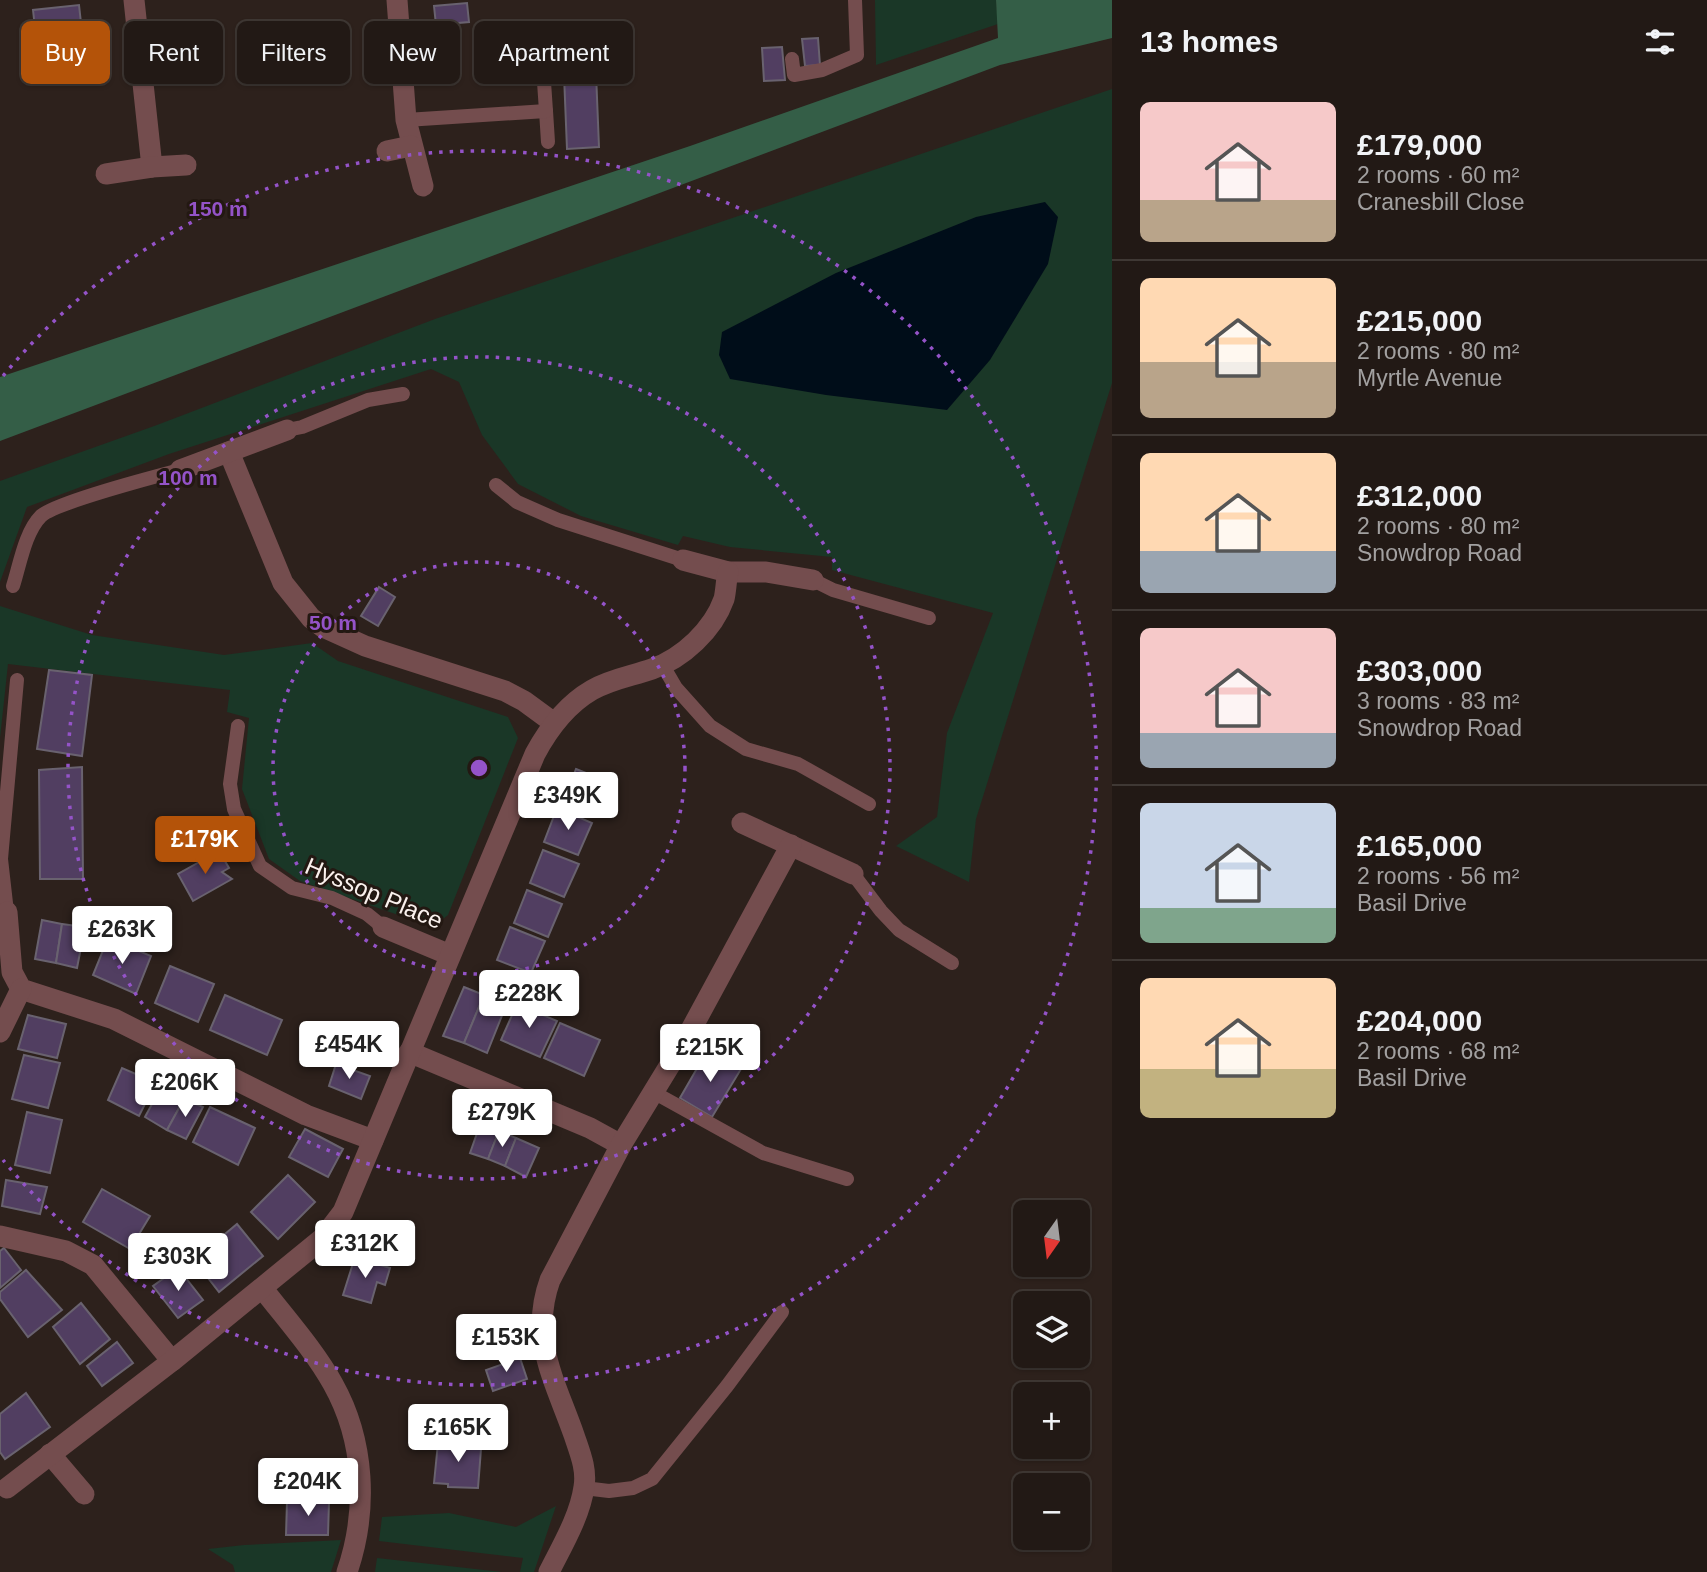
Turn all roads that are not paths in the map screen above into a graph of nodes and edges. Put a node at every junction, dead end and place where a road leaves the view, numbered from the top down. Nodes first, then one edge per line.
1 (134, 0) edge
2 (397, 0) edge
3 (855, 0) edge
4 (792, 59) dead end
5 (544, 84) edge
6 (546, 111) junction
7 (406, 120) junction
8 (548, 142) dead end
9 (411, 146) junction
10 (387, 151) dead end
11 (186, 165) dead end
12 (152, 167) junction
13 (106, 174) dead end
14 (424, 186) dead end
15 (404, 394) dead end
16 (287, 430) joint
17 (229, 452) junction
18 (180, 470) joint
19 (496, 485) dead end
20 (684, 560) joint
21 (727, 572) junction
22 (813, 580) joint
23 (13, 586) dead end
24 (929, 618) dead end
25 (662, 664) junction
26 (17, 680) dead end
27 (554, 723) junction
28 (238, 726) dead end
29 (869, 804) dead end
30 (742, 823) dead end
31 (791, 845) junction
32 (853, 874) joint
33 (7, 912) joint
34 (383, 927) joint
35 (450, 955) junction
36 (952, 963) dead end
37 (21, 989) junction
38 (0, 1032) edge
39 (409, 1052) junction
40 (653, 1092) junction
41 (373, 1140) junction
42 (621, 1145) junction
43 (847, 1179) dead end
44 (0, 1236) edge
45 (263, 1289) junction
46 (782, 1312) dead end
47 (172, 1362) junction
48 (50, 1454) junction
49 (8, 1488) dead end
50 (584, 1488) junction
51 (84, 1494) dead end
52 (347, 1572) edge
53 (549, 1572) edge

1 - 12 street
2 - 7 street
3 - 4 lane
5 - 6 lane
6 - 7 lane
6 - 8 lane
7 - 9 street
9 - 10 street
9 - 14 street
11 - 12 street
12 - 13 street
15 - 16 lane
16 - 17 street
17 - 18 street
17 - 27 street
18 - 23 lane
19 - 20 lane
20 - 21 street
21 - 22 street
21 - 25 street
22 - 24 lane
25 - 27 street
25 - 29 lane
26 - 33 lane
27 - 35 street
28 - 34 lane, Hyssop Place
30 - 31 street
31 - 32 street
31 - 40 street
32 - 36 lane
33 - 37 street
34 - 35 street, Hyssop Place
35 - 39 street
37 - 38 street
37 - 41 street
39 - 41 street
39 - 42 street
40 - 42 street
40 - 43 lane
41 - 45 street
42 - 50 street
44 - 47 street
45 - 47 street
45 - 52 street
46 - 50 lane
47 - 48 street
48 - 49 street
48 - 51 street
50 - 53 street

